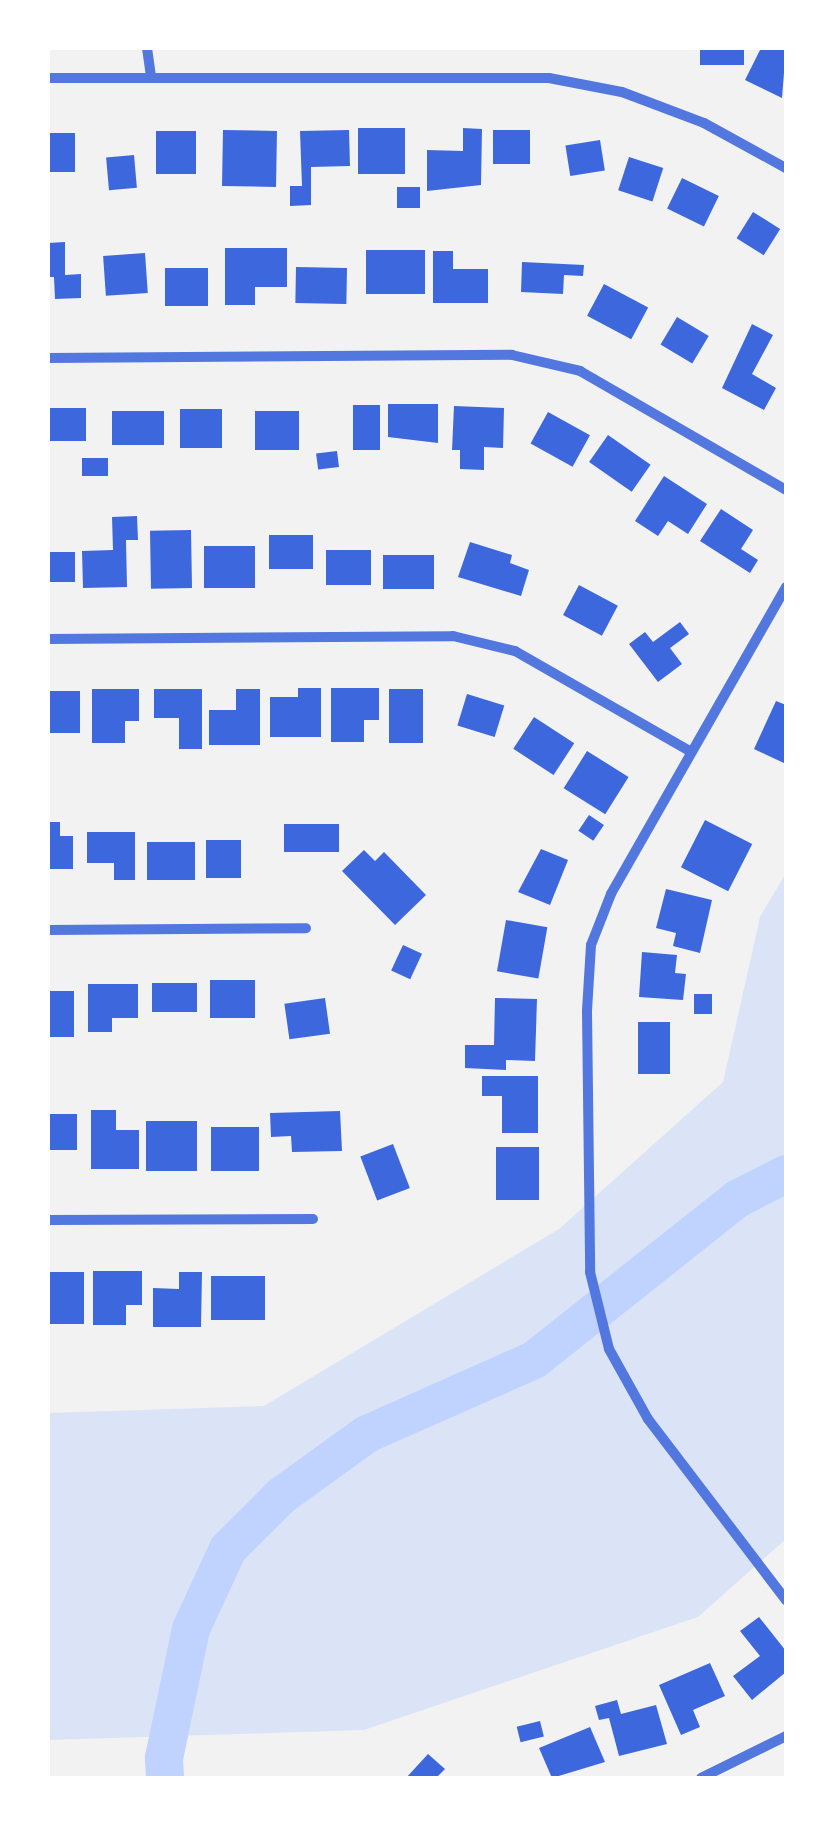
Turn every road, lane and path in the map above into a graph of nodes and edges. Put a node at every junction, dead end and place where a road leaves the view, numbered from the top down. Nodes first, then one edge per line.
1 (148, 48) edge
2 (151, 76) junction
3 (48, 78) edge
4 (786, 168) edge
5 (48, 358) edge
6 (786, 490) edge
7 (786, 587) edge
8 (48, 639) edge
9 (688, 750) junction
10 (306, 928) dead end
11 (48, 930) edge
12 (313, 1219) dead end
13 (48, 1220) edge
14 (786, 1600) edge
15 (786, 1736) edge
16 (701, 1778) edge

1 - 2 street
2 - 3 street
2 - 4 street
5 - 6 street
7 - 9 street
8 - 9 street
9 - 14 street
10 - 11 street
12 - 13 street
15 - 16 street

